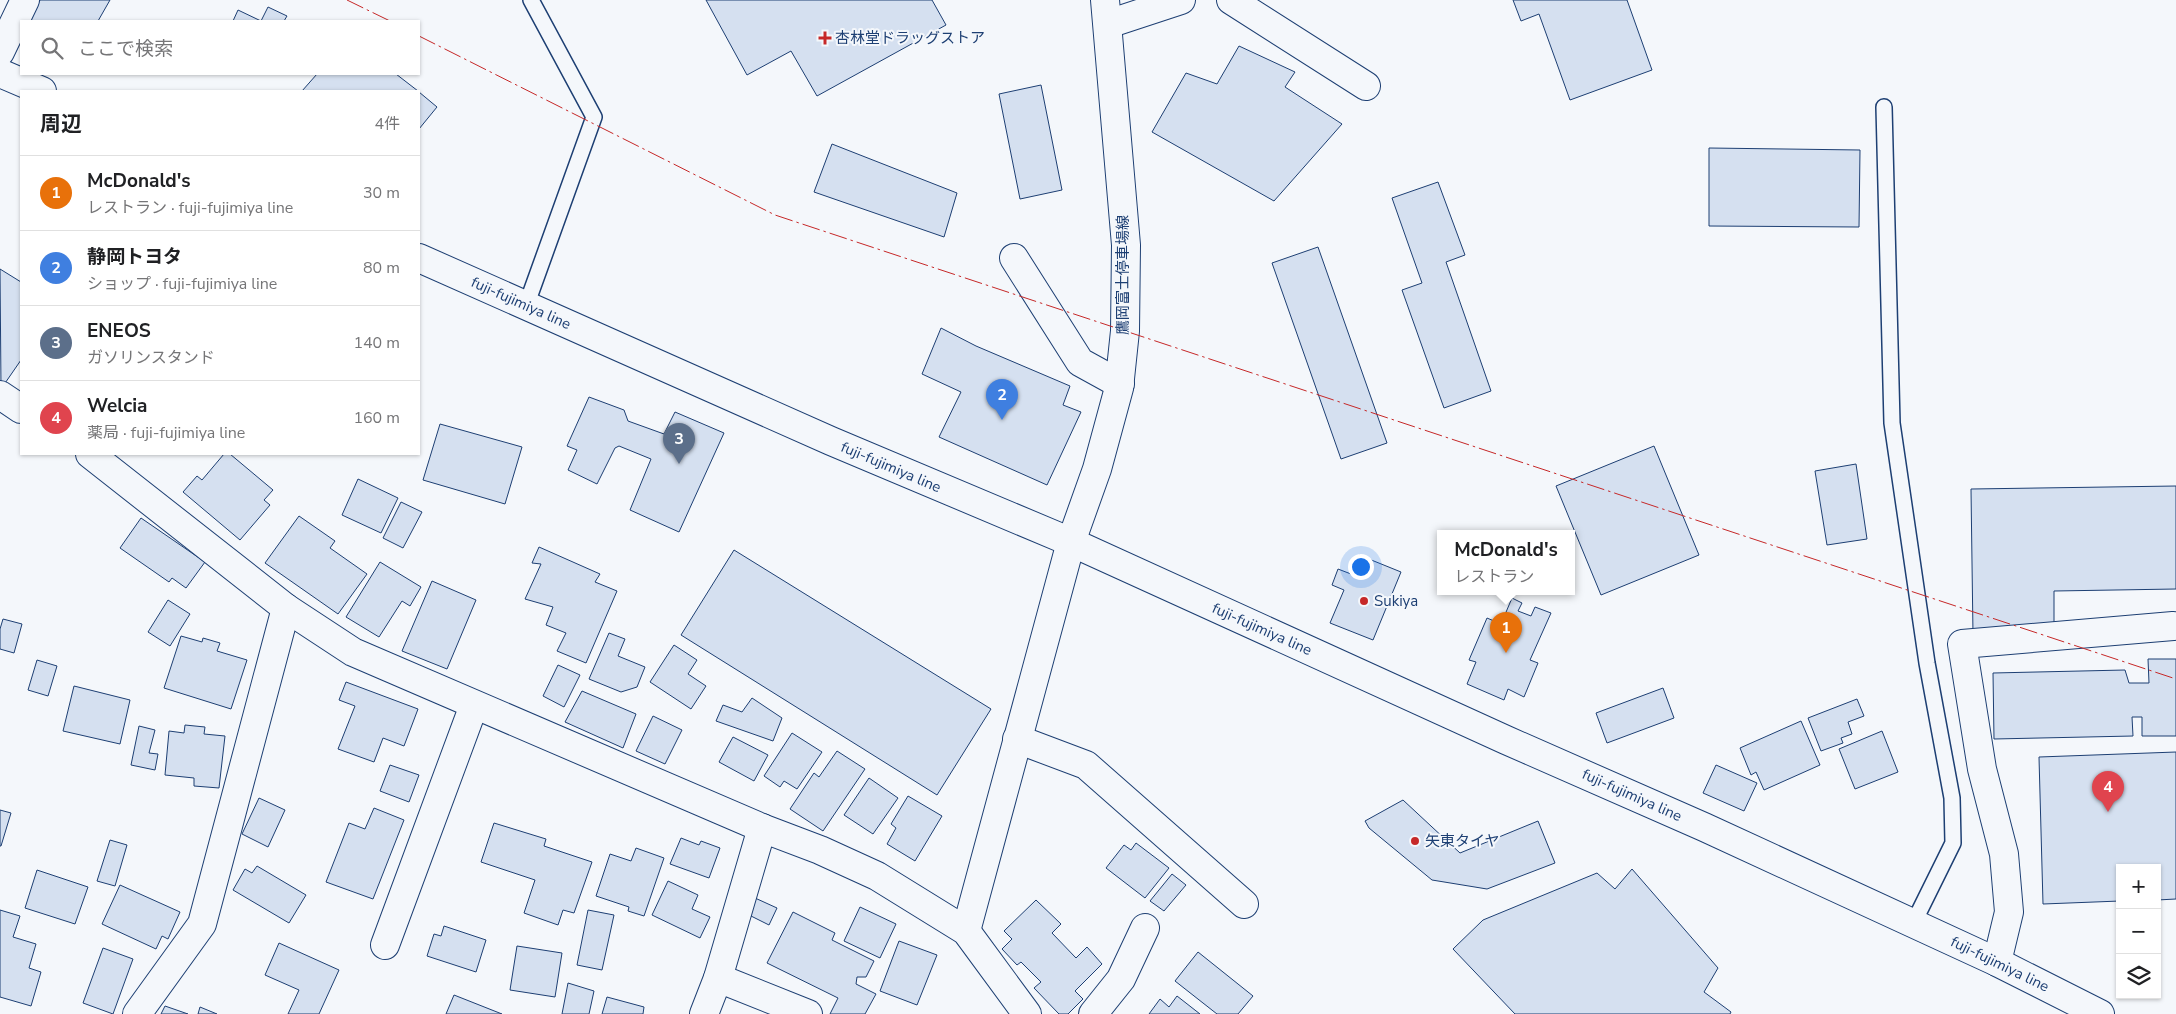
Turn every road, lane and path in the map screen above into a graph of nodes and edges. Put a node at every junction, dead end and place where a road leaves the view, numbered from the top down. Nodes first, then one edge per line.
1 (25, 0) edge
2 (531, 0) edge
3 (1181, 0) edge
4 (1231, 0) edge
5 (1106, 12) edge
6 (0, 52) edge
7 (0, 73) edge
8 (1366, 86) dead end
9 (40, 90) edge
10 (1884, 107) dead end
11 (420, 258) edge
12 (1014, 258) dead end
13 (526, 306) junction
14 (1120, 384) junction
15 (0, 396) edge
16 (20, 408) edge
17 (91, 455) edge
18 (1070, 542) junction
19 (286, 608) junction
20 (2173, 626) dead end
21 (474, 705) junction
22 (1018, 738) junction
23 (762, 828) junction
24 (1244, 904) dead end
25 (1914, 922) junction
26 (1145, 928) dead end
27 (966, 931) junction
28 (384, 945) dead end
29 (1997, 962) junction
30 (718, 978) junction
31 (137, 1014) edge
32 (704, 1014) edge
33 (808, 1014) edge
34 (1027, 1014) edge
35 (1093, 1014) edge
36 (2100, 1014) edge

1 - 6 street
2 - 13 lane
3 - 5 street
4 - 8 street
5 - 14 street, 鷹岡富士停車場線
7 - 9 street
10 - 25 lane
11 - 13 street, fuji-fujimiya line
12 - 14 street
13 - 18 street, fuji-fujimiya line
14 - 18 street, 鷹岡富士停車場線
15 - 16 street
17 - 19 street
18 - 22 street, 鷹岡富士停車場線
18 - 25 street, fuji-fujimiya line
19 - 21 street
19 - 31 street
20 - 29 street
21 - 23 street
21 - 28 street
22 - 24 street
22 - 27 street, 鷹岡富士停車場線
23 - 27 street
23 - 30 street
25 - 29 street, fuji-fujimiya line
26 - 35 street
27 - 34 street
29 - 36 street, fuji-fujimiya line
30 - 32 street
30 - 33 street

